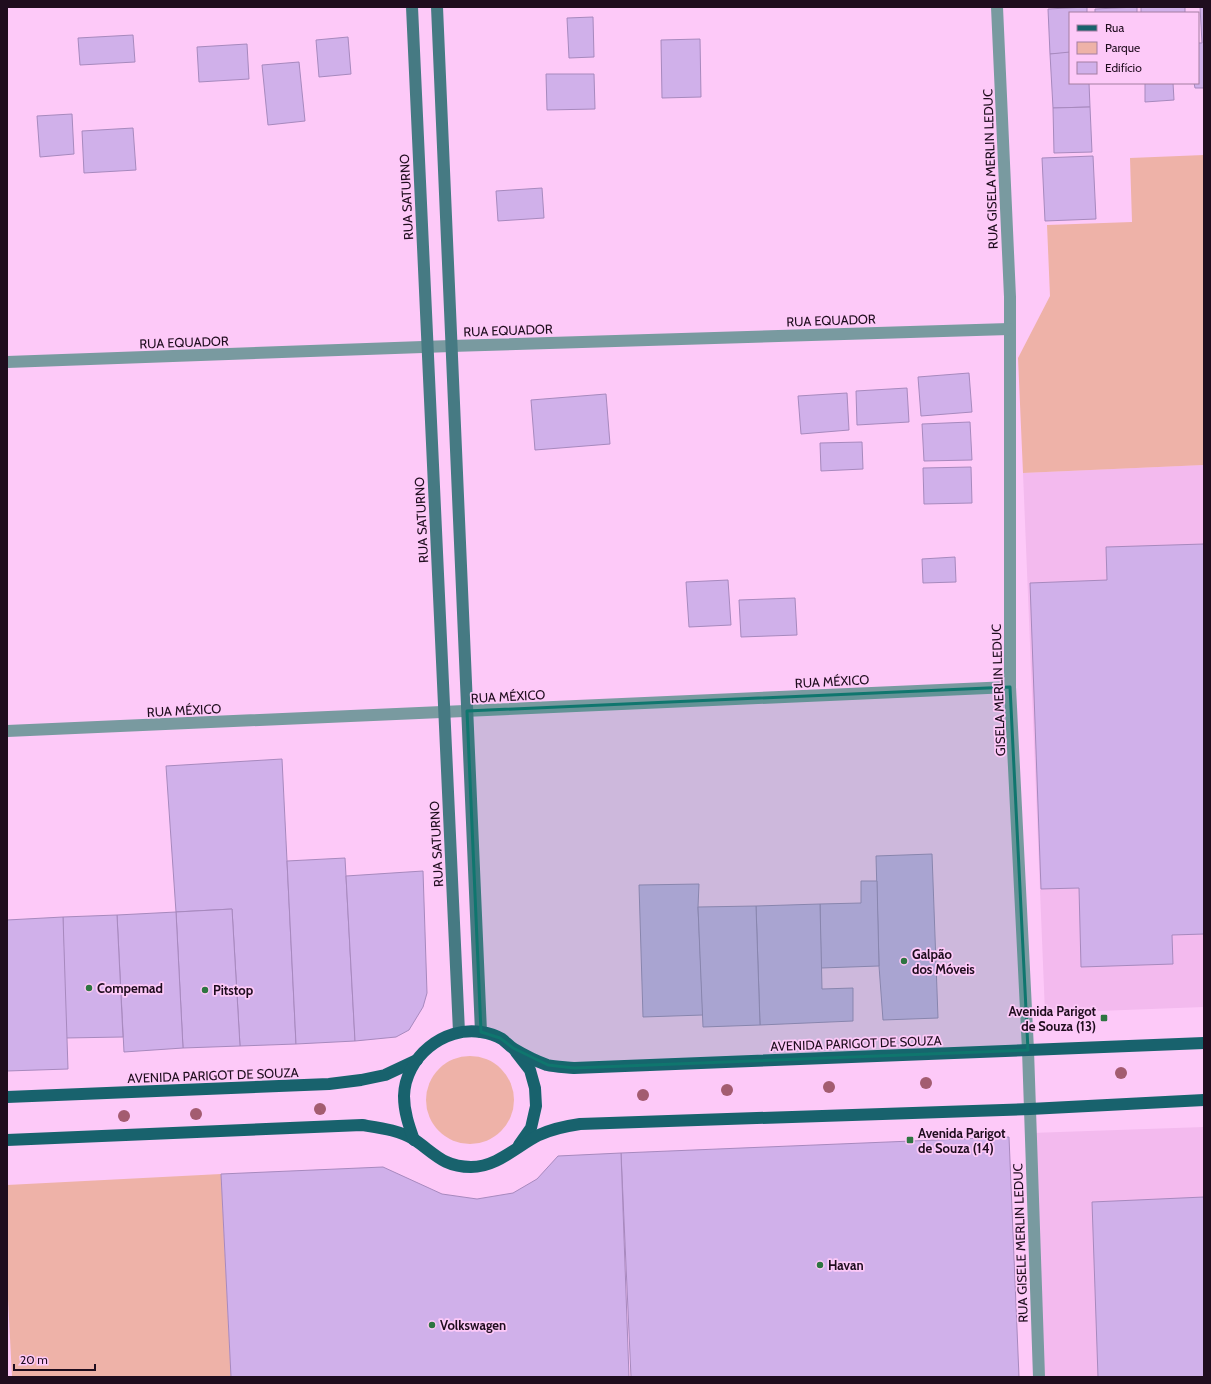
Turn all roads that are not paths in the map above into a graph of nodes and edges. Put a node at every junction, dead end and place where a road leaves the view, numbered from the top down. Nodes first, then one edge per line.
1 (412, 7) edge
2 (437, 7) edge
3 (998, 7) edge
4 (1009, 329) junction
5 (451, 346) junction
6 (427, 347) junction
7 (7, 362) edge
8 (1010, 687) junction
9 (466, 711) junction
10 (444, 712) junction
11 (7, 732) edge
12 (459, 1032) junction
13 (481, 1032) junction
14 (1204, 1043) edge
15 (513, 1048) junction
16 (1028, 1050) junction
17 (417, 1060) junction
18 (7, 1097) edge
19 (1204, 1100) edge
20 (1030, 1108) junction
21 (7, 1140) edge
22 (414, 1140) junction
23 (517, 1148) junction
24 (1039, 1377) edge

1 - 6 street, RUA SATURNO
2 - 5 street
3 - 4 street, RUA GISELA MERLIN LEDUC
4 - 5 street, RUA EQUADOR
4 - 8 street, GISELA MERLIN LEDUC
5 - 6 street, RUA EQUADOR
5 - 9 street
6 - 7 street, RUA EQUADOR
6 - 10 street, RUA SATURNO
8 - 9 street, RUA MÉXICO
8 - 16 street, GISELA MERLIN LEDUC
9 - 10 street, RUA MÉXICO
9 - 13 street
10 - 11 street, RUA MÉXICO
10 - 12 street, RUA SATURNO
12 - 13 main road, AVENIDA PARIGOT DE SOUZA
12 - 17 main road, AVENIDA PARIGOT DE SOUZA
13 - 15 main road, AVENIDA PARIGOT DE SOUZA
14 - 16 main road, AVENIDA PARIGOT DE SOUZA
15 - 16 main road, AVENIDA PARIGOT DE SOUZA
15 - 23 main road, AVENIDA PARIGOT DE SOUZA
16 - 20 street, GISELA MERLIN LEDUC
17 - 18 main road, AVENIDA PARIGOT DE SOUZA
17 - 22 main road, AVENIDA PARIGOT DE SOUZA
19 - 20 main road, AVENIDA PARIGOT DE SOUZA
20 - 23 main road, AVENIDA PARIGOT DE SOUZA
20 - 24 street, RUA GISELE MERLIN LEDUC
21 - 22 main road, AVENIDA PARIGOT DE SOUZA
22 - 23 main road, AVENIDA PARIGOT DE SOUZA

